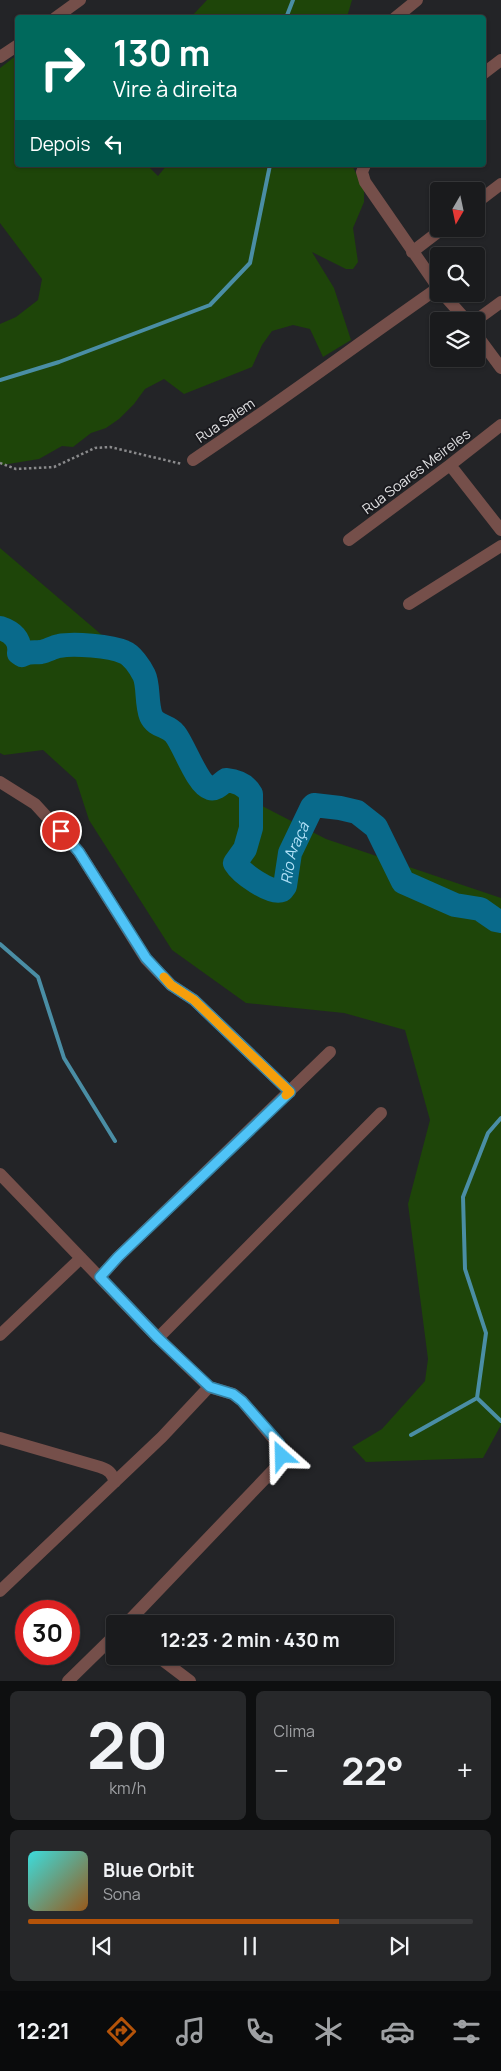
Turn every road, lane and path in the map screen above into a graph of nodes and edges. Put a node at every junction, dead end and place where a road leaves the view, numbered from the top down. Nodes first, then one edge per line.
1 (80, 0) edge
2 (417, 0) edge
3 (59, 15) edge
4 (400, 15) edge
5 (15, 46) edge
6 (0, 57) edge
7 (501, 60) edge
8 (486, 71) edge
9 (363, 168) edge
10 (501, 184) edge
11 (485, 196) edge
12 (430, 238) edge
13 (412, 252) junction
14 (430, 276) edge
15 (430, 296) edge
16 (450, 302) edge
17 (501, 302) edge
18 (459, 312) edge
19 (485, 314) edge
20 (485, 346) edge
21 (501, 368) edge
22 (501, 425) edge
23 (193, 460) joint
24 (0, 464) edge
25 (450, 465) junction
26 (501, 530) edge
27 (349, 540) dead end
28 (501, 546) edge
29 (410, 604) dead end
30 (0, 782) edge
31 (330, 1052) dead end
32 (290, 1092) junction
33 (381, 1113) dead end
34 (0, 1174) edge
35 (81, 1258) junction
36 (100, 1277) junction
37 (0, 1336) edge
38 (158, 1338) junction
39 (210, 1387) junction
40 (0, 1438) edge
41 (115, 1482) junction
42 (0, 1591) edge
43 (135, 1615) edge
44 (106, 1644) edge
45 (168, 1665) edge
46 (68, 1681) edge
47 (190, 1681) edge

1 - 3 street
2 - 4 street
5 - 6 street
7 - 8 street
9 - 13 street
10 - 11 street
12 - 13 street
13 - 14 street
15 - 23 street, Rua Salem
16 - 18 street
17 - 19 street
20 - 21 street
22 - 25 street, Rua Soares Meireles
23 - 24 path, Rua Salem
25 - 26 street
25 - 27 street, Rua Soares Meireles
28 - 29 street
30 - 32 street
31 - 32 street
32 - 36 street
33 - 38 street
34 - 35 street
35 - 36 street
35 - 37 street
36 - 38 street
38 - 39 street
39 - 41 street
39 - 43 street
40 - 41 street
41 - 42 street
44 - 46 street
45 - 47 street

